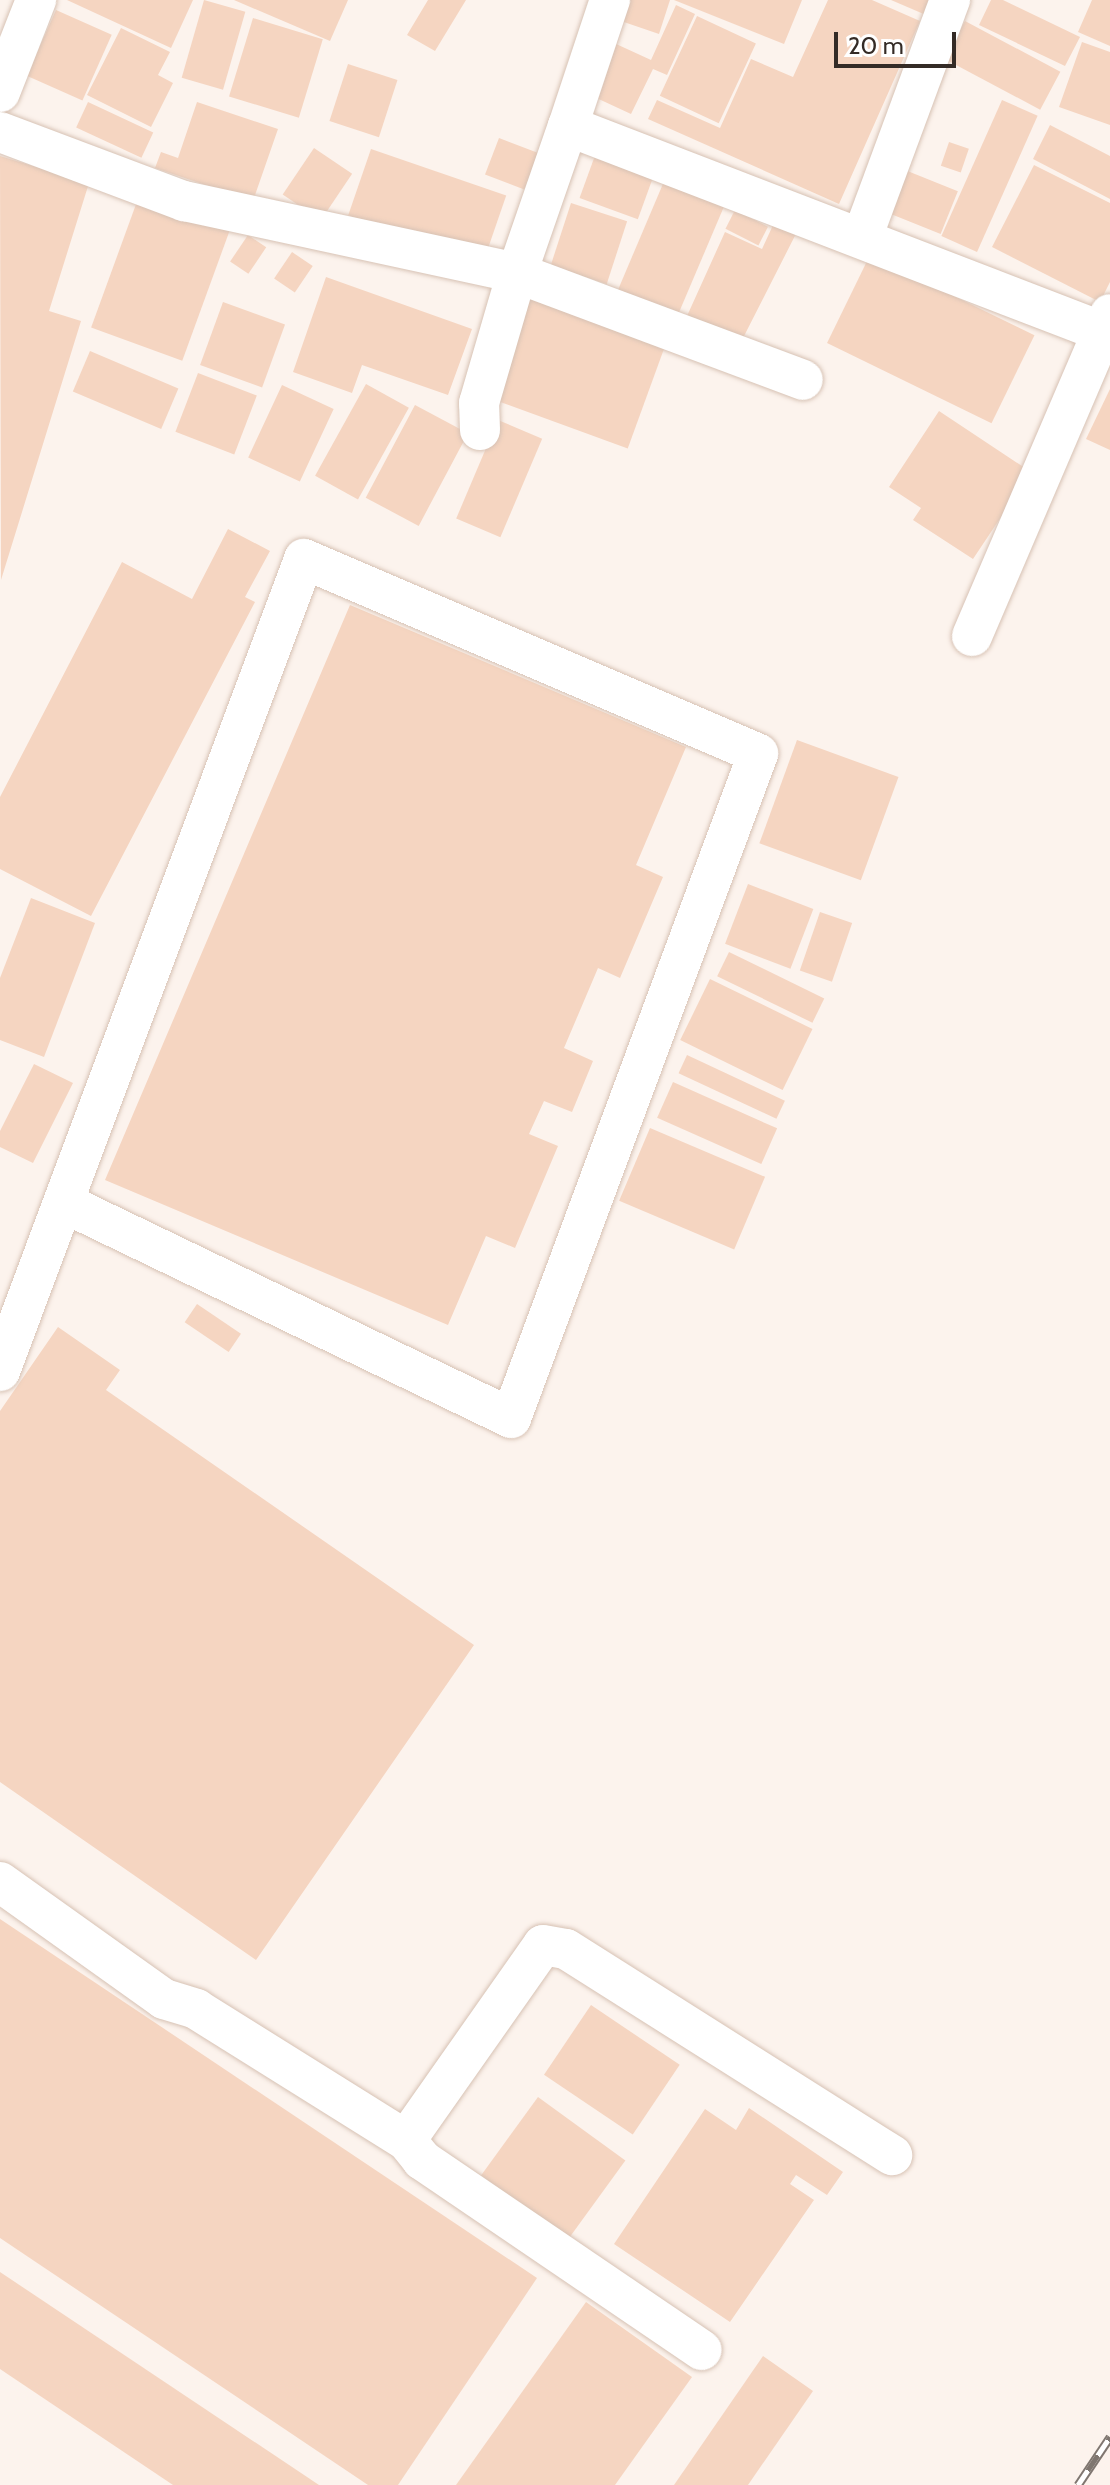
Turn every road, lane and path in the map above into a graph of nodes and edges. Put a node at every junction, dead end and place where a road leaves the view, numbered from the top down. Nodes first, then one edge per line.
1 (36, 0) edge
2 (610, 0) edge
3 (950, 0) edge
4 (0, 92) edge
5 (568, 126) junction
6 (0, 132) edge
7 (863, 235) junction
8 (517, 273) junction
9 (1106, 323) edge
10 (803, 380) dead end
11 (480, 430) dead end
12 (972, 636) dead end
13 (67, 1204) junction
14 (0, 1371) edge
15 (0, 1882) edge
16 (406, 2140) junction
17 (892, 2155) dead end
18 (702, 2350) dead end

1 - 4 street
2 - 5 street
3 - 7 street
5 - 7 street
5 - 8 street
6 - 8 street
7 - 9 street
8 - 10 street
8 - 11 street
9 - 12 street
13 - 13 street
13 - 14 street
15 - 16 street
16 - 17 street
16 - 18 street

